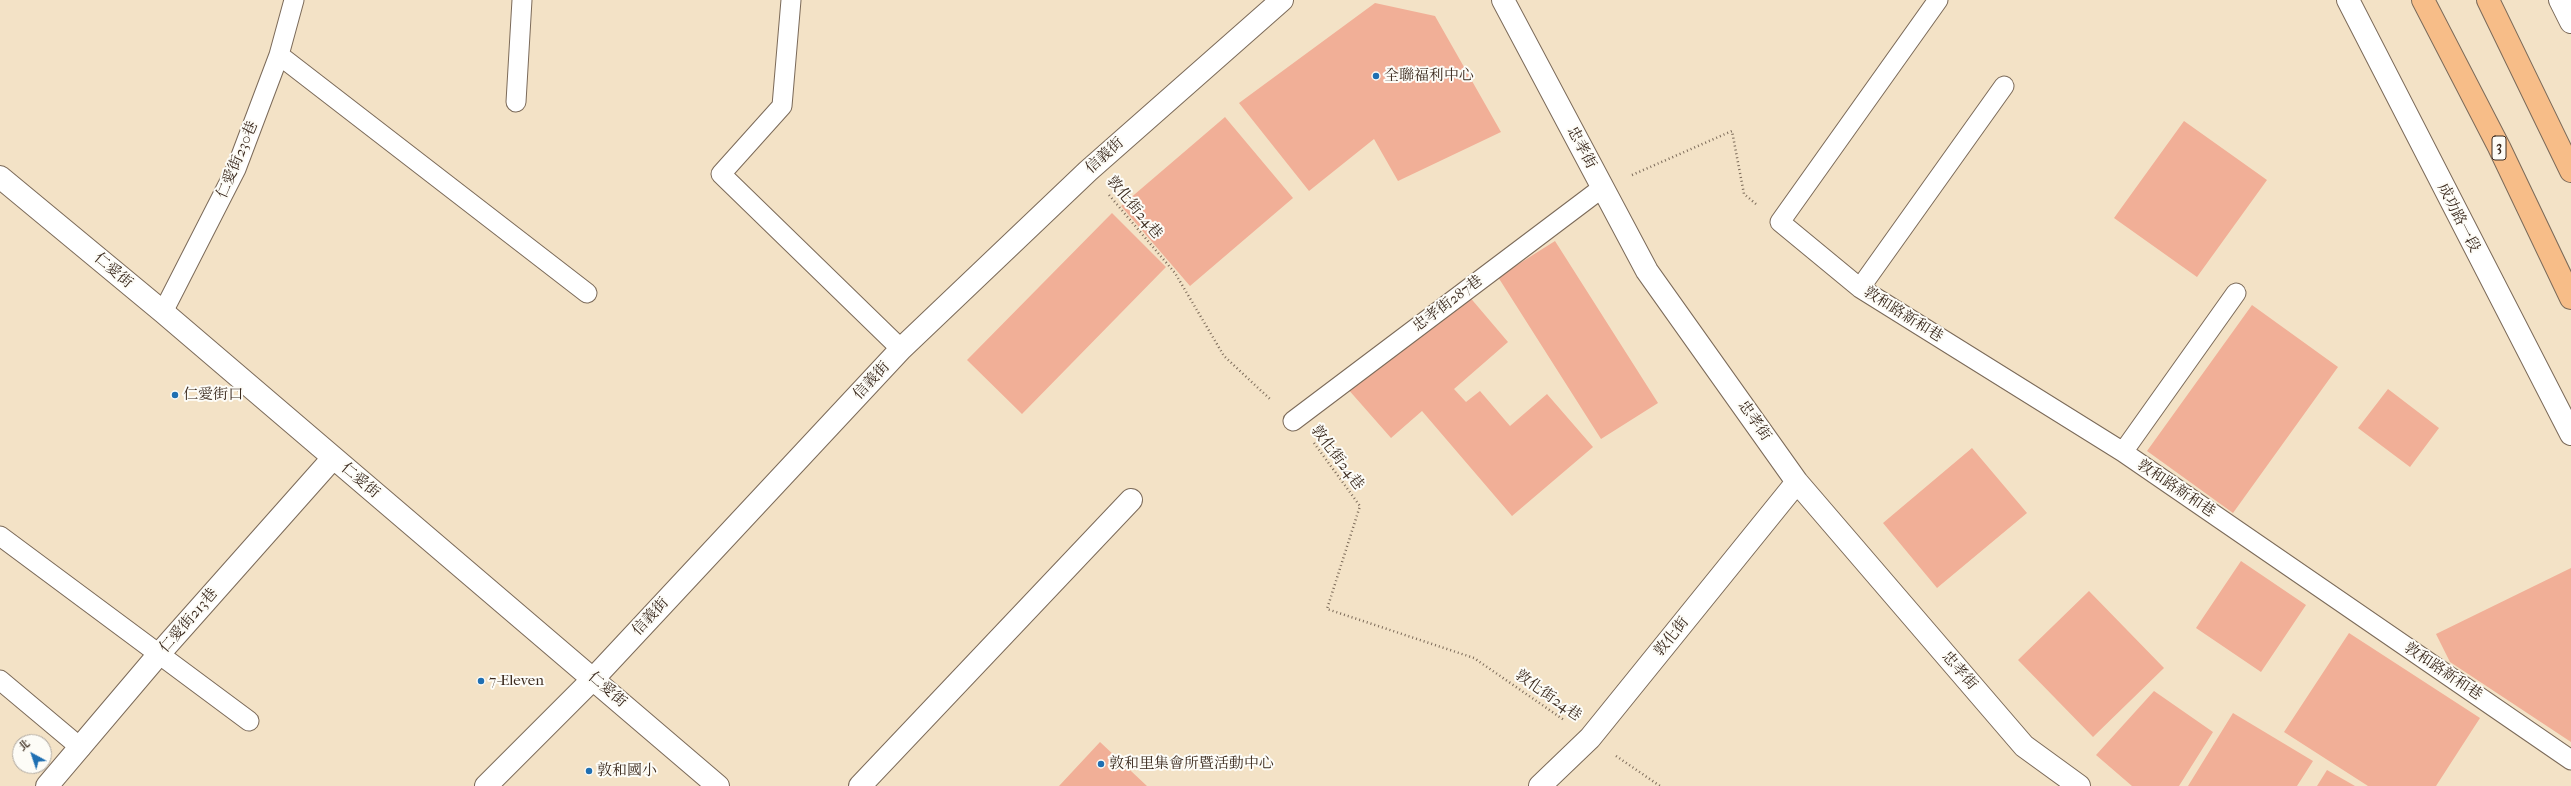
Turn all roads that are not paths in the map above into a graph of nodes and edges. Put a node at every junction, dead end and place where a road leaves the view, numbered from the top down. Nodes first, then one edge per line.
1 (294, 0) edge
2 (522, 0) edge
3 (790, 0) edge
4 (1280, 0) edge
5 (1503, 0) edge
6 (1938, 0) edge
7 (2348, 0) edge
8 (2423, 0) edge
9 (2488, 0) edge
10 (2560, 0) edge
11 (2571, 22) edge
12 (279, 55) junction
13 (2004, 86) dead end
14 (516, 102) dead end
15 (2571, 171) edge
16 (0, 177) edge
17 (1602, 188) junction
18 (1860, 288) junction
19 (587, 293) dead end
20 (2236, 293) dead end
21 (2571, 298) edge
22 (164, 312) junction
23 (901, 349) junction
24 (1294, 421) road end
25 (2571, 434) edge
26 (2122, 452) junction
27 (332, 458) junction
28 (1797, 482) junction
29 (1131, 500) dead end
30 (0, 536) edge
31 (159, 654) junction
32 (594, 678) junction
33 (0, 680) edge
34 (249, 721) dead end
35 (81, 748) junction
36 (2571, 760) edge
37 (47, 786) edge
38 (486, 786) edge
39 (718, 786) edge
40 (860, 786) edge
41 (1540, 786) edge
42 (2079, 786) edge

1 - 12 lane, 仁愛街230巷
2 - 14 lane
3 - 23 lane
4 - 23 street, 信義街
5 - 17 street, 忠孝街
6 - 18 lane, 敦和路新和巷
7 - 25 street, 成功路一段
8 - 21 main road, 3
9 - 15 main road
10 - 11 street
12 - 19 lane
12 - 22 lane, 仁愛街230巷
13 - 18 lane
16 - 22 street, 仁愛街
17 - 24 lane, 忠孝街287巷
17 - 28 street, 忠孝街
18 - 26 lane, 敦和路新和巷
20 - 26 lane
22 - 27 street, 仁愛街
23 - 32 street, 信義街
26 - 36 lane, 敦和路新和巷
27 - 31 street, 仁愛街213巷
27 - 32 street, 仁愛街
28 - 41 street, 敦化街
28 - 42 street, 忠孝街
29 - 40 street
30 - 31 lane
31 - 34 lane
31 - 35 street, 仁愛街213巷
32 - 38 street, 信義街
32 - 39 street, 仁愛街
33 - 35 lane
35 - 37 street, 仁愛街213巷

